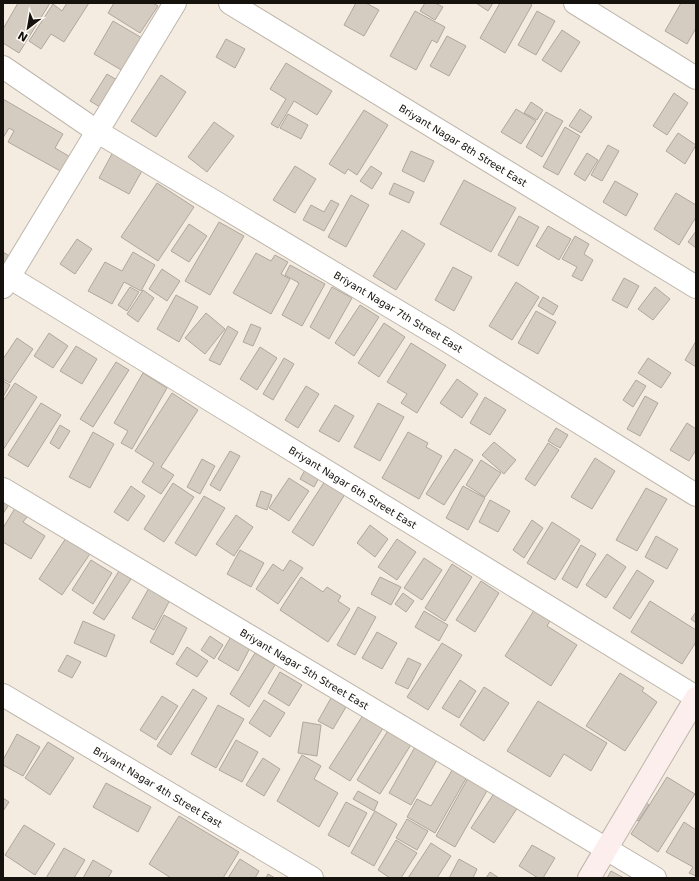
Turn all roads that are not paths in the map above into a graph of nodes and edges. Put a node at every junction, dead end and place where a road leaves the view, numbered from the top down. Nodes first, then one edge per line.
1 (175, 3) edge
2 (230, 3) edge
3 (575, 3) edge
4 (3, 67) edge
5 (696, 78) edge
6 (98, 132) junction
7 (6, 282) edge
8 (696, 287) edge
9 (3, 489) edge
10 (696, 495) edge
11 (3, 695) edge
12 (696, 697) edge
13 (607, 849) junction
14 (312, 878) edge
15 (590, 878) edge
16 (655, 878) edge

1 - 6 street
2 - 8 street, Briyant Nagar 8th Street East
3 - 5 street
4 - 6 street, Briyant Nagar 7th Street East
6 - 7 street
6 - 10 street, Briyant Nagar 7th Street East
7 - 12 street, Briyant Nagar 6th Street East
9 - 13 street, Briyant Nagar 5th Street East
11 - 14 street, Briyant Nagar 4th Street East
12 - 13 street
13 - 15 street
13 - 16 street, Briyant Nagar 5th Street East

